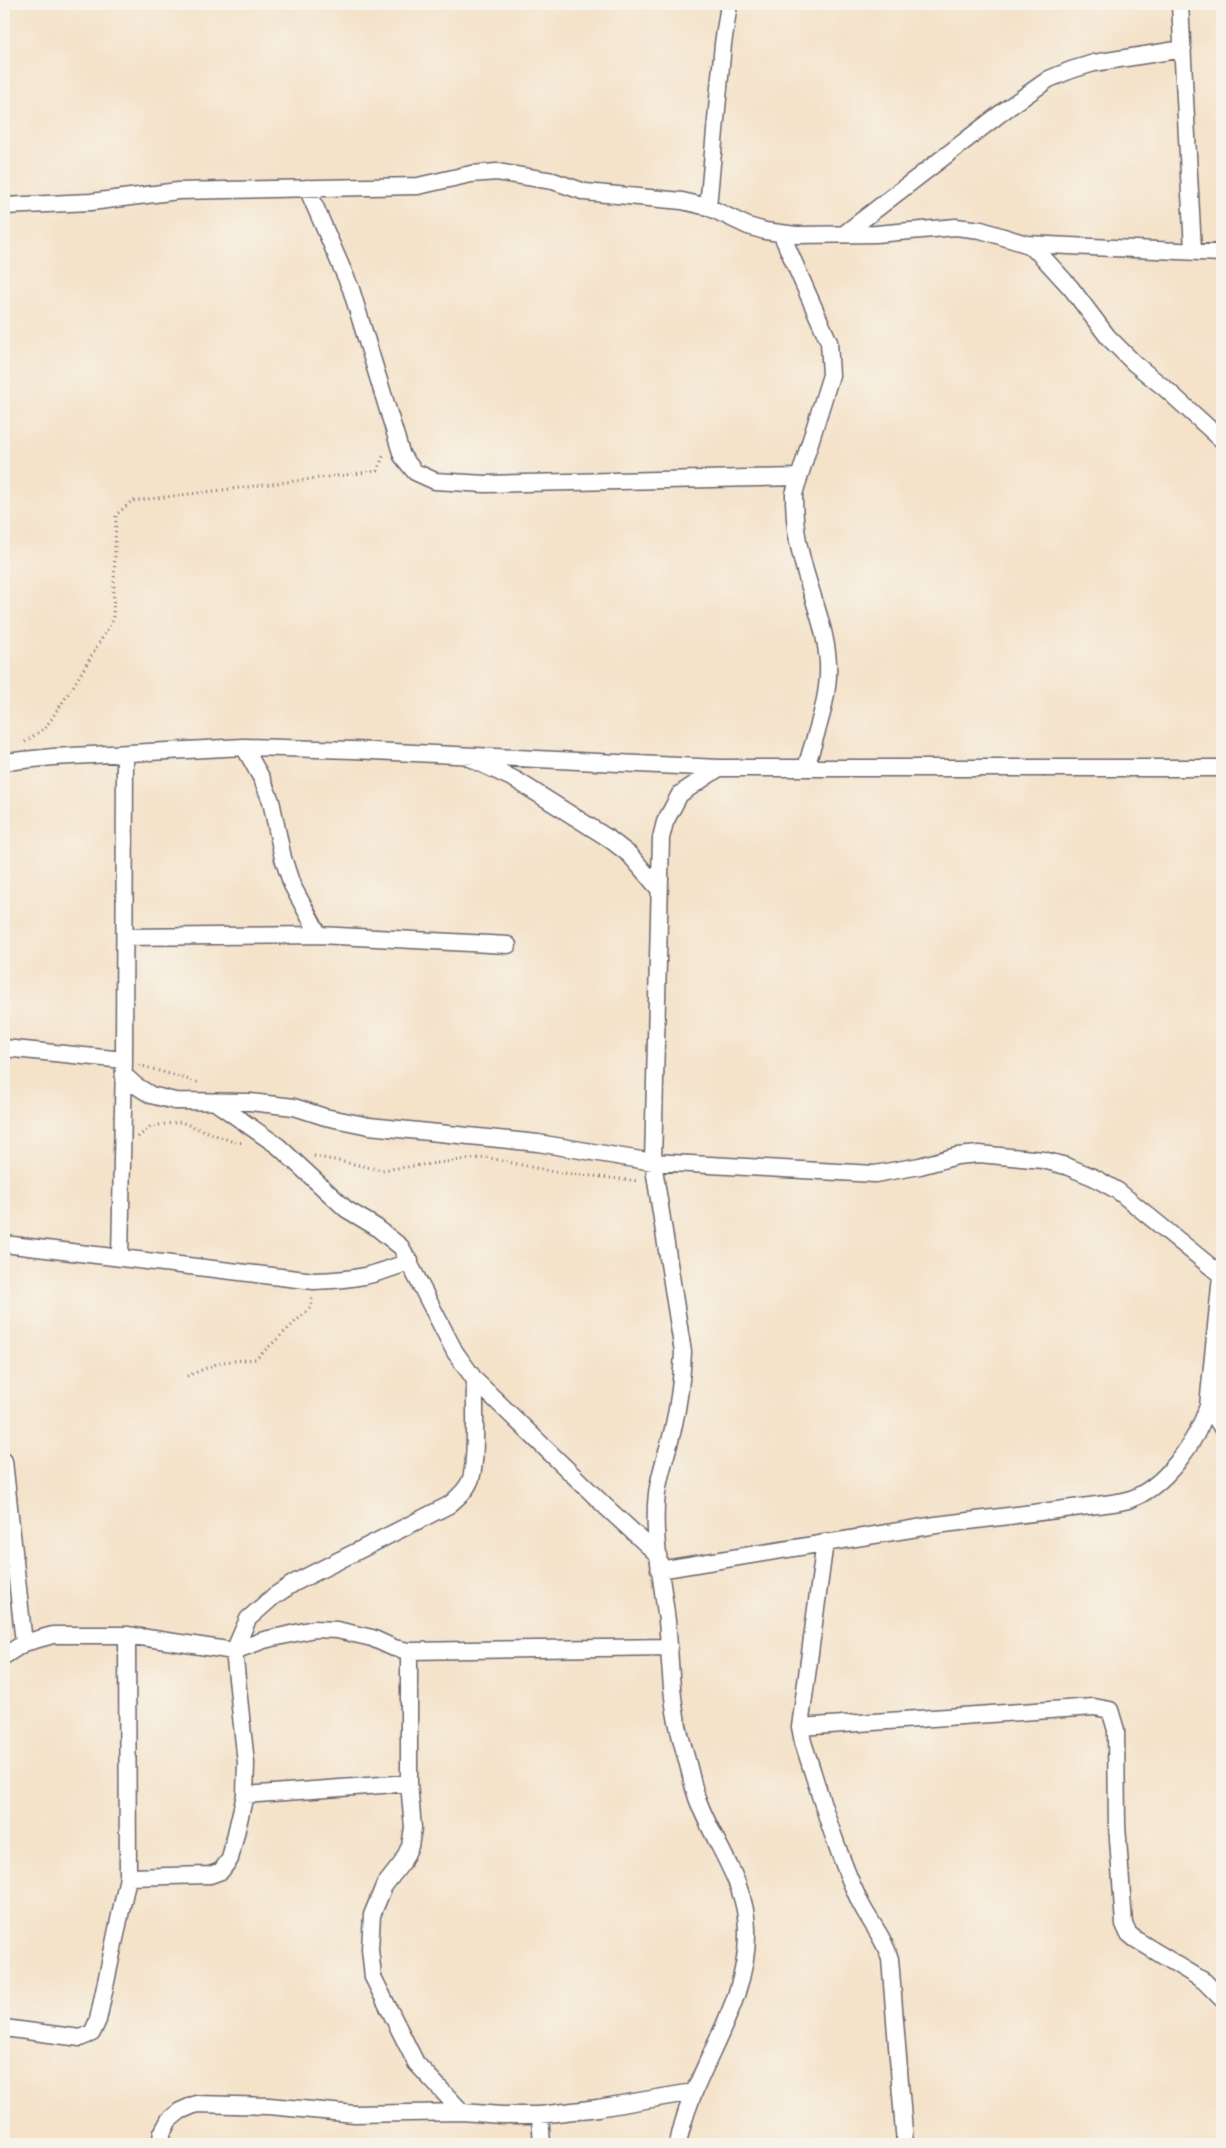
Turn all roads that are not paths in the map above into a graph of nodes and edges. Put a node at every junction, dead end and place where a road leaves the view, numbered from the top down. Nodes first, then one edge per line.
1 (729, 4) edge
2 (1180, 4) edge
3 (1183, 49) junction
4 (307, 188) junction
5 (4, 206) edge
6 (708, 207) junction
7 (781, 233) junction
8 (844, 234) junction
9 (1026, 244) junction
10 (1194, 250) junction
11 (1222, 253) edge
12 (1222, 440) edge
13 (798, 477) junction
14 (244, 747) junction
15 (125, 754) junction
16 (463, 755) junction
17 (4, 762) edge
18 (719, 768) junction
19 (806, 768) junction
20 (1222, 768) edge
21 (658, 889) junction
22 (319, 935) junction
23 (125, 936) junction
24 (508, 945) dead end
25 (4, 1048) edge
26 (124, 1068) junction
27 (215, 1102) junction
28 (653, 1162) junction
29 (4, 1244) edge
30 (120, 1258) junction
31 (410, 1261) junction
32 (1222, 1270) edge
33 (1218, 1348) edge
34 (475, 1380) junction
35 (1208, 1406) junction
36 (1222, 1428) edge
37 (4, 1462) edge
38 (825, 1542) junction
39 (657, 1554) junction
40 (659, 1570) junction
41 (127, 1635) junction
42 (24, 1643) junction
43 (669, 1647) junction
44 (234, 1650) junction
45 (409, 1652) junction
46 (4, 1656) edge
47 (800, 1727) junction
48 (409, 1783) junction
49 (245, 1795) junction
50 (128, 1877) junction
51 (1222, 1999) edge
52 (4, 2028) edge
53 (693, 2092) junction
54 (462, 2112) junction
55 (540, 2115) junction
56 (160, 2144) edge
57 (542, 2144) edge
58 (678, 2144) edge
59 (905, 2144) edge

1 - 6 street
2 - 3 street
3 - 8 street
3 - 10 street
4 - 5 street
4 - 6 street
4 - 13 street
6 - 7 street
7 - 8 street
7 - 13 street
8 - 9 street
9 - 10 street
9 - 12 street
10 - 11 street
13 - 19 street
14 - 15 street
14 - 16 street
14 - 22 street
15 - 17 street
15 - 23 street
16 - 18 street
16 - 21 street
18 - 19 street
18 - 21 street
19 - 20 street
21 - 28 street
22 - 23 street
22 - 24 street
23 - 26 street
25 - 26 street
26 - 27 street
26 - 30 street
27 - 28 street
27 - 31 street
28 - 32 street
28 - 39 street
29 - 30 street
30 - 31 street
31 - 34 street
32 - 33 street
33 - 35 street
34 - 39 street
34 - 44 street
35 - 36 street
35 - 38 street
37 - 42 street
38 - 40 street
38 - 47 street
39 - 40 street
40 - 43 street
41 - 42 street
41 - 44 street
41 - 50 street
42 - 46 street
43 - 45 street
43 - 53 street
44 - 45 street
44 - 49 street
45 - 48 street
47 - 51 street
47 - 59 street
48 - 49 street
48 - 54 street
49 - 50 street
50 - 52 street
53 - 55 street
53 - 58 street
54 - 55 street
54 - 56 street
55 - 57 street

